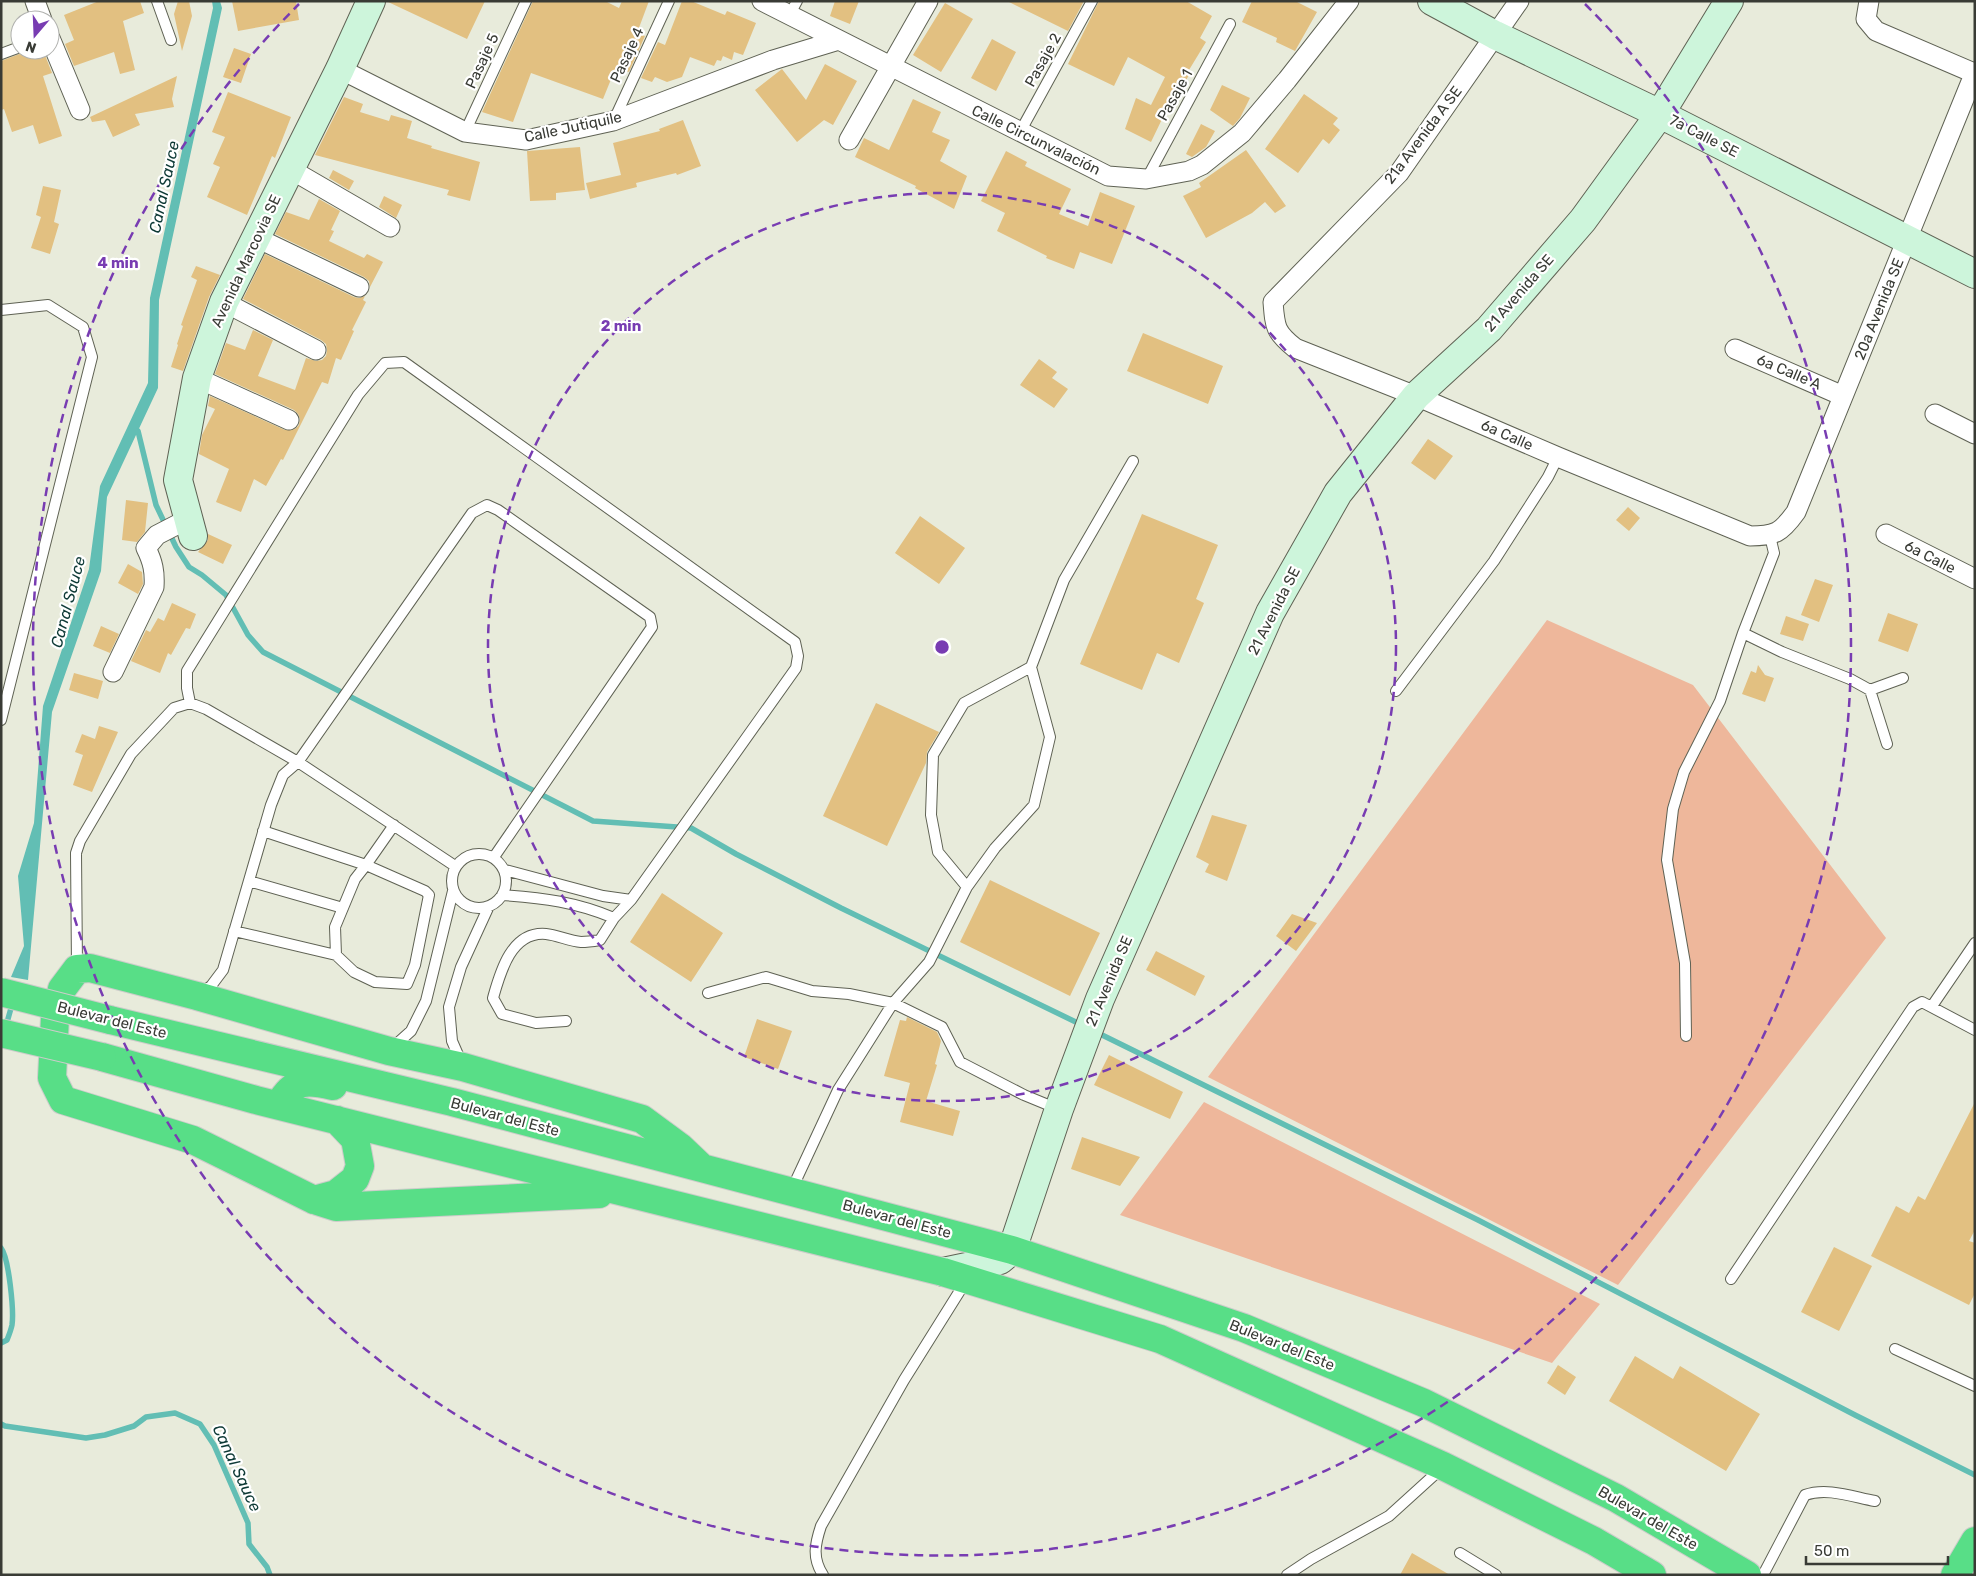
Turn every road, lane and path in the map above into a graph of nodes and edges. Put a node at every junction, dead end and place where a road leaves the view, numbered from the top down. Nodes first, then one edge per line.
1 (158, 1) edge
2 (371, 1) edge
3 (526, 1) edge
4 (669, 1) edge
5 (762, 1) edge
6 (928, 1) edge
7 (1092, 1) edge
8 (1349, 1) edge
9 (1432, 1) edge
10 (1519, 1) edge
11 (1729, 1) edge
12 (1869, 1) edge
13 (793, 8) edge
14 (1230, 24) dead end
15 (1495, 35) junction
16 (170, 40) dead end
17 (839, 40) junction
18 (59, 60) edge
19 (890, 67) junction
20 (340, 69) junction
21 (1975, 73) edge
22 (80, 110) dead end
23 (1660, 114) junction
24 (613, 121) junction
25 (465, 132) junction
26 (1020, 132) junction
27 (849, 140) dead end
28 (290, 169) junction
29 (1146, 179) junction
30 (390, 227) dead end
31 (255, 237) junction
32 (1907, 240) junction
33 (1975, 274) edge
34 (359, 287) dead end
35 (224, 302) junction
36 (1273, 302) joint
37 (1, 310) edge
38 (1735, 349) dead end
39 (316, 350) dead end
40 (197, 378) junction
41 (1416, 396) junction
42 (1844, 396) junction
43 (1935, 414) dead end
44 (289, 420) dead end
45 (1975, 434) edge
46 (1558, 457) junction
47 (1133, 461) dead end
48 (186, 526) joint
49 (1886, 534) dead end
50 (1770, 536) junction
51 (1975, 579) edge
52 (1743, 633) junction
53 (1030, 667) junction
54 (112, 672) dead end
55 (1903, 678) dead end
56 (1870, 690) junction
57 (1396, 691) dead end
58 (190, 703) junction
59 (1, 720) edge
60 (1887, 744) dead end
61 (298, 762) junction
62 (394, 825) junction
63 (263, 831) junction
64 (494, 857) junction
65 (366, 865) junction
66 (455, 866) junction
67 (504, 870) junction
68 (249, 881) junction
69 (967, 887) junction
70 (453, 891) junction
71 (502, 895) junction
72 (631, 900) junction
73 (489, 906) junction
74 (344, 908) junction
75 (614, 918) junction
76 (234, 931) junction
77 (1975, 943) edge
78 (336, 955) junction
79 (77, 969) junction
80 (1, 992) edge
81 (708, 993) dead end
82 (197, 996) junction
83 (893, 1003) junction
84 (1932, 1006) junction
85 (566, 1020) dead end
86 (1975, 1030) edge
87 (1, 1032) edge
88 (161, 1032) junction
89 (1686, 1036) dead end
90 (388, 1051) junction
91 (463, 1067) junction
92 (279, 1105) junction
93 (1059, 1109) junction
94 (338, 1120) junction
95 (538, 1126) junction
96 (702, 1169) junction
97 (791, 1192) junction
98 (629, 1193) junction
99 (314, 1200) junction
100 (1012, 1250) junction
101 (955, 1276) junction
102 (1731, 1279) dead end
103 (1895, 1349) dead end
104 (1975, 1386) edge
105 (1443, 1466) junction
106 (1875, 1501) dead end
107 (1975, 1541) edge
108 (1460, 1553) dead end
109 (823, 1575) edge
110 (1287, 1575) edge
111 (1496, 1575) edge
112 (1652, 1575) edge
113 (1747, 1575) edge
114 (1763, 1575) edge
115 (1955, 1575) edge

1 - 16 lane
2 - 20 street, Avenida Marcovia SE
3 - 25 lane, Pasaje 5
4 - 24 lane, Pasaje 4
5 - 13 street, Calle Circunvalación
6 - 19 street
7 - 26 lane, Pasaje 2
8 - 29 street, Calle Circunvalación
9 - 15 street, 7a Calle SE
10 - 15 street, 21a Avenida A SE
11 - 23 street, 21 Avenida SE
12 - 21 street
13 - 17 street, Calle Circunvalación
14 - 29 lane, Pasaje 1
15 - 23 street, 7a Calle SE
15 - 36 street, 21a Avenida A SE
17 - 19 street, Calle Circunvalación
17 - 24 street, Calle Jutiquile
18 - 22 street
19 - 26 street, Calle Circunvalación
19 - 27 street
20 - 25 street, Calle Jutiquile
20 - 28 street, Avenida Marcovia SE
21 - 32 street, 20a Avenida SE
23 - 32 street, 7a Calle SE
23 - 41 street, 21 Avenida SE
24 - 25 street, Calle Jutiquile
26 - 29 street, Calle Circunvalación
28 - 30 street
28 - 31 street, Avenida Marcovia SE
31 - 34 street
31 - 35 street, Avenida Marcovia SE
32 - 33 street, 7a Calle SE
32 - 42 street, 20a Avenida SE
35 - 39 street
35 - 40 street, Avenida Marcovia SE
36 - 41 street, 6a Calle
37 - 59 lane
38 - 42 street, 6a Calle A
40 - 44 street
40 - 48 street, Avenida Marcovia SE
41 - 46 street, 6a Calle
41 - 93 street, 21 Avenida SE
42 - 50 street, 20a Avenida SE
43 - 45 street
46 - 50 street, 6a Calle
46 - 57 lane
47 - 53 lane
48 - 54 street
49 - 51 street, 6a Calle
50 - 52 lane
52 - 56 lane
52 - 89 lane
53 - 69 lane
53 - 69 lane
55 - 56 lane
56 - 60 lane
58 - 61 lane
58 - 72 lane
58 - 79 lane
61 - 62 lane
61 - 63 lane
61 - 64 lane
62 - 65 lane
62 - 66 lane
63 - 65 lane
63 - 68 lane
64 - 66 lane
64 - 67 lane
65 - 74 lane
65 - 78 lane
66 - 70 lane
67 - 71 lane
67 - 72 lane
68 - 74 lane
68 - 76 lane
69 - 83 lane
70 - 73 lane
70 - 90 lane
71 - 73 lane
71 - 75 lane
72 - 75 lane
73 - 91 lane
74 - 78 lane
75 - 85 lane
76 - 78 lane
76 - 82 lane
77 - 84 lane
79 - 82 highway
79 - 99 highway
80 - 88 highway, Bulevar del Este, bridge
81 - 83 lane
82 - 90 highway
83 - 93 lane
83 - 97 lane
84 - 86 lane
84 - 102 lane
87 - 92 highway, bridge
88 - 90 highway
88 - 95 highway, Bulevar del Este
90 - 91 highway
91 - 96 highway
92 - 94 highway
92 - 95 highway
93 - 100 street, 21 Avenida SE
94 - 98 highway
94 - 99 highway
95 - 96 highway, Bulevar del Este
96 - 97 highway, Bulevar del Este
97 - 100 highway, Bulevar del Este
98 - 99 highway
98 - 101 highway
100 - 101 street
100 - 113 highway, Bulevar del Este
101 - 105 highway
101 - 109 lane
103 - 104 lane
105 - 110 lane
105 - 112 highway
106 - 114 lane
107 - 115 highway
108 - 111 lane

